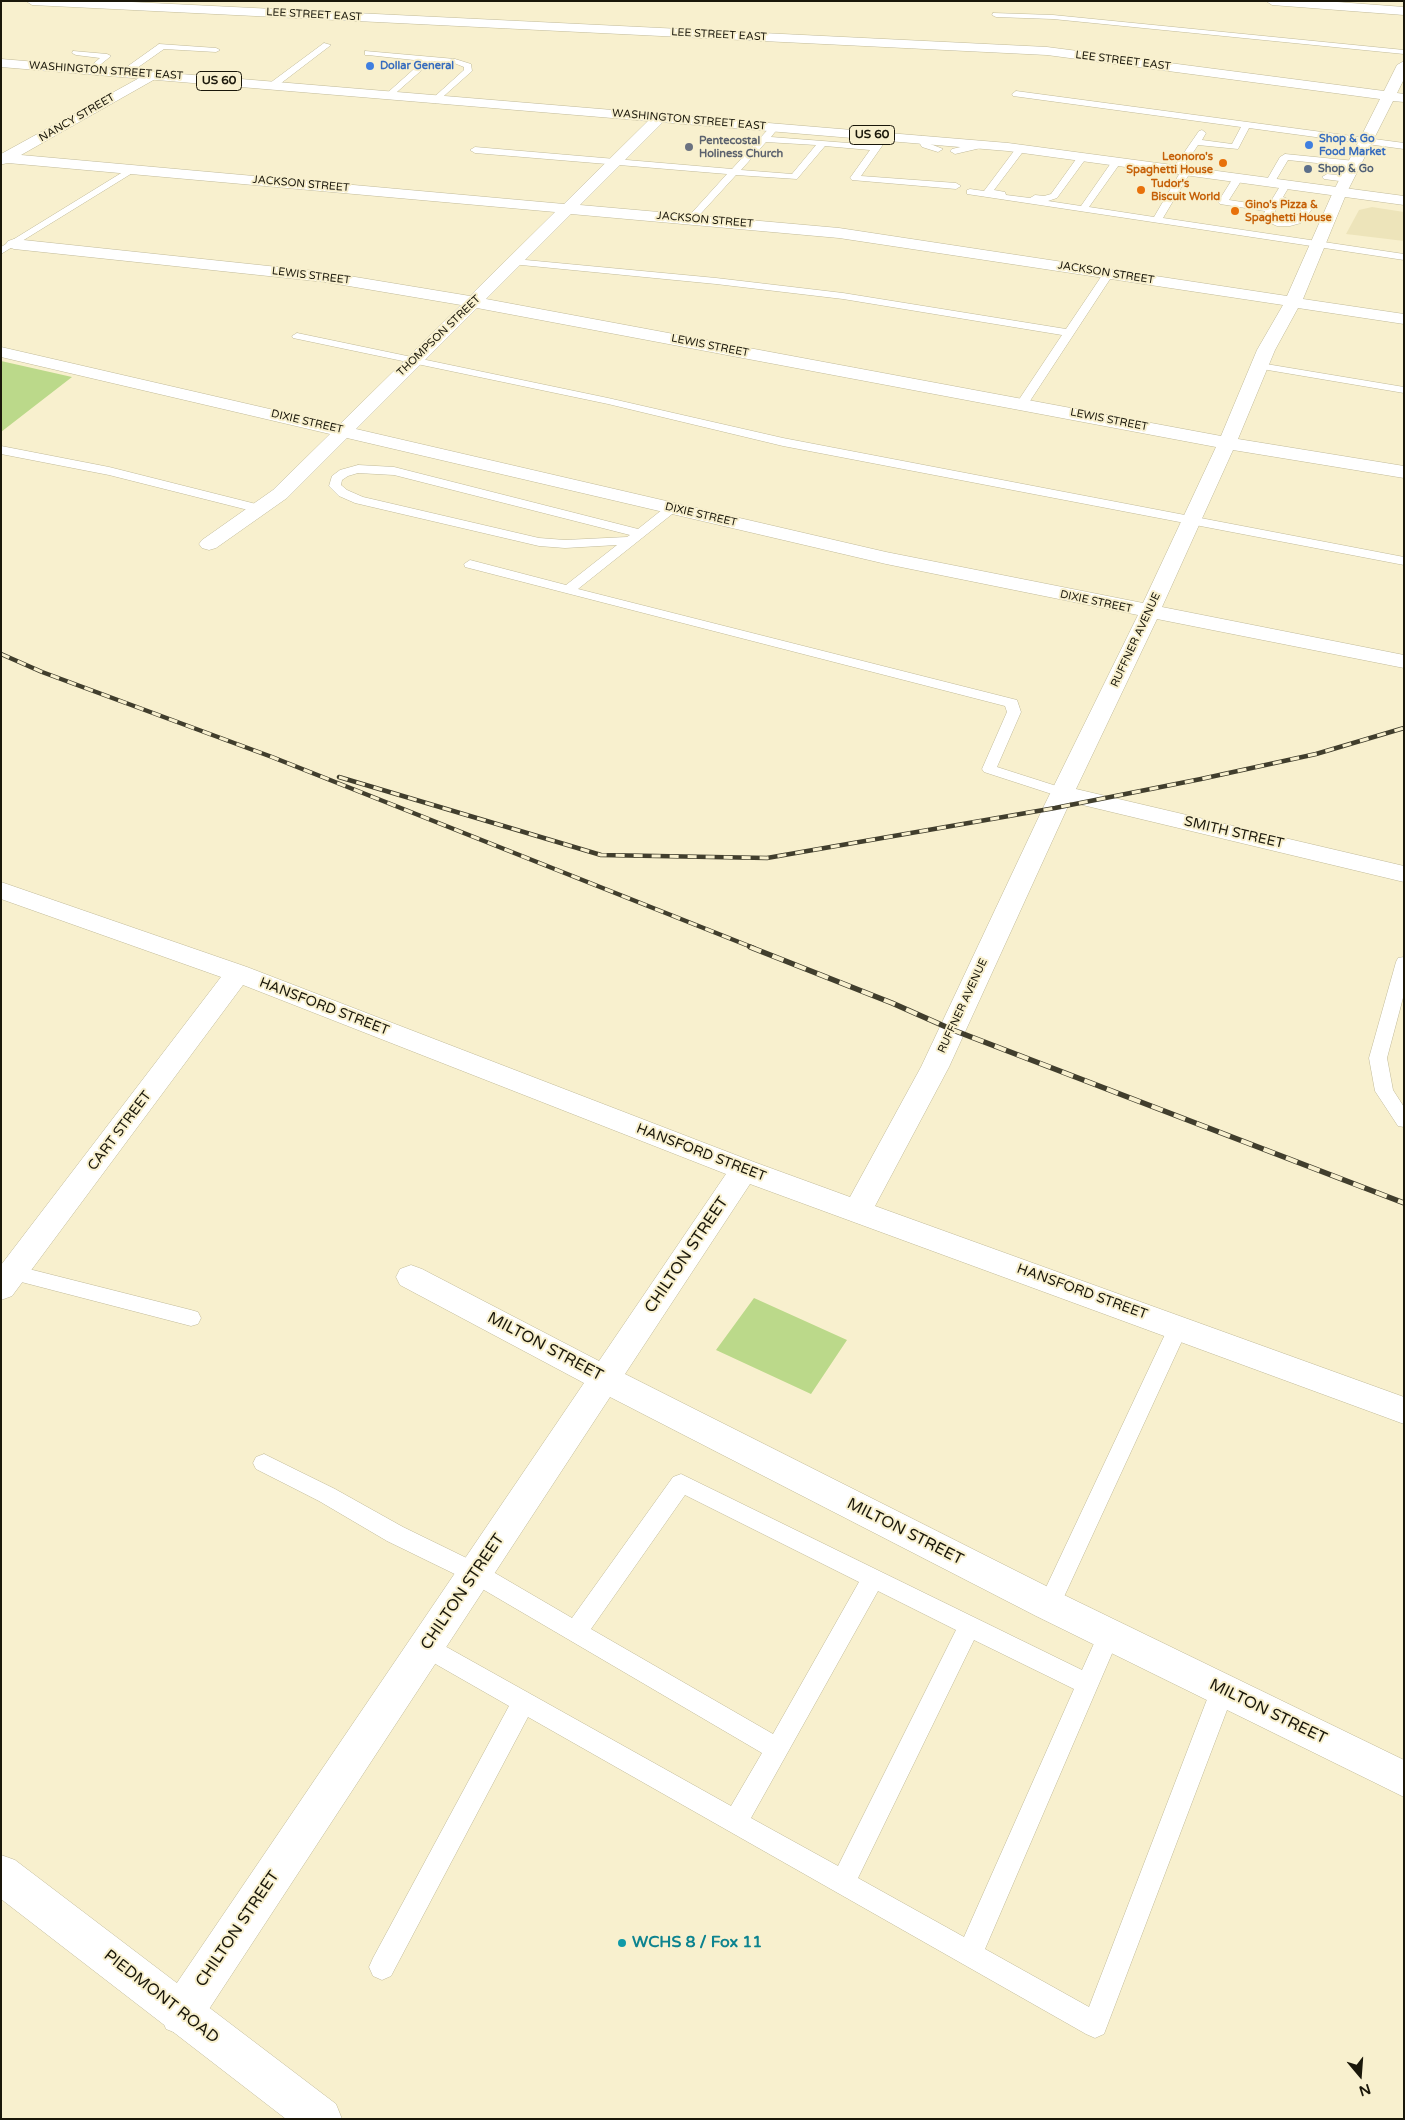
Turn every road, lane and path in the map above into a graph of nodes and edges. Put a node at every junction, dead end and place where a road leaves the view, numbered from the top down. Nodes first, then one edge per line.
1 (32, 1) edge
2 (1272, 1) edge
3 (1404, 11) edge
4 (996, 15) dead end
5 (327, 45) dead end
6 (216, 50) dead end
7 (1404, 52) edge
8 (76, 53) dead end
9 (368, 53) dead end
10 (430, 59) junction
11 (1, 64) edge
12 (1404, 66) edge
13 (90, 70) junction
14 (124, 72) junction
15 (152, 75) junction
16 (273, 85) junction
17 (1016, 94) dead end
18 (389, 96) junction
19 (1389, 96) junction
20 (1404, 98) edge
21 (436, 100) junction
22 (660, 117) junction
23 (1210, 120) junction
24 (1246, 125) junction
25 (775, 127) junction
26 (764, 139) junction
27 (922, 140) junction
28 (881, 142) junction
29 (1196, 142) junction
30 (1367, 142) junction
31 (823, 144) junction
32 (982, 145) junction
33 (1404, 146) edge
34 (1020, 148) junction
35 (938, 149) dead end
36 (475, 150) dead end
37 (955, 151) dead end
38 (1082, 157) junction
39 (3, 159) edge
40 (1116, 162) junction
41 (615, 163) junction
42 (131, 170) junction
43 (1182, 171) junction
44 (734, 172) junction
45 (1281, 174) junction
46 (1328, 174) dead end
47 (1348, 177) junction
48 (1238, 178) junction
49 (956, 186) dead end
50 (970, 192) dead end
51 (1278, 198) junction
52 (1404, 201) edge
53 (570, 208) junction
54 (1083, 209) junction
55 (1271, 209) junction
56 (691, 219) junction
57 (1157, 220) junction
58 (1318, 244) junction
59 (7, 248) edge
60 (1404, 257) edge
61 (515, 262) junction
62 (1108, 273) junction
63 (474, 302) junction
64 (1293, 302) junction
65 (1404, 319) edge
66 (1069, 333) junction
67 (297, 336) dead end
68 (1, 352) edge
69 (414, 361) junction
70 (1260, 366) junction
71 (1404, 390) edge
72 (1022, 404) junction
73 (343, 430) junction
74 (1227, 442) junction
75 (1, 450) edge
76 (1404, 472) edge
77 (672, 508) junction
78 (260, 509) junction
79 (1191, 521) junction
80 (635, 537) junction
81 (209, 544) dead end
82 (1404, 561) edge
83 (470, 564) dead end
84 (568, 590) junction
85 (1150, 613) junction
86 (1404, 662) edge
87 (1064, 793) junction
88 (1404, 874) edge
89 (1, 890) edge
90 (1404, 962) edge
91 (238, 974) junction
92 (1404, 1121) edge
93 (744, 1170) junction
94 (858, 1210) junction
95 (411, 1277) dead end
96 (7, 1281) edge
97 (191, 1318) dead end
98 (1178, 1328) junction
99 (605, 1378) junction
100 (1404, 1410) edge
101 (264, 1463) dead end
102 (475, 1573) junction
103 (873, 1579) junction
104 (1049, 1605) junction
105 (969, 1627) junction
106 (576, 1631) junction
107 (1109, 1635) junction
108 (426, 1647) junction
109 (1087, 1684) junction
110 (1223, 1690) junction
111 (524, 1702) junction
112 (777, 1749) junction
113 (1404, 1779) edge
114 (736, 1821) junction
115 (1, 1874) edge
116 (843, 1882) junction
117 (970, 1953) junction
118 (382, 1967) dead end
119 (182, 2014) junction
120 (321, 2119) edge

1 - 19 street, LEE STREET EAST
2 - 3 street
4 - 7 lane
5 - 16 lane
6 - 14 lane
8 - 13 lane
9 - 10 lane
10 - 18 lane
10 - 21 lane
11 - 13 street, WASHINGTON STREET EAST / US 60
12 - 19 street, RUFFNER AVENUE
13 - 14 street, WASHINGTON STREET EAST / US 60
14 - 15 street, WASHINGTON STREET EAST / US 60
15 - 16 street, WASHINGTON STREET EAST / US 60
15 - 39 street, NANCY STREET
16 - 18 street, WASHINGTON STREET EAST / US 60
17 - 23 lane
18 - 21 street, WASHINGTON STREET EAST / US 60
19 - 20 street, LEE STREET EAST
19 - 30 street, RUFFNER AVENUE
21 - 22 street, WASHINGTON STREET EAST / US 60
22 - 25 street, WASHINGTON STREET EAST / US 60
22 - 41 street, THOMPSON STREET
23 - 24 lane
23 - 29 lane
24 - 29 lane
24 - 30 lane
25 - 26 lane
25 - 28 street, WASHINGTON STREET EAST / US 60
26 - 31 lane
26 - 44 lane
27 - 28 street, WASHINGTON STREET EAST / US 60
27 - 32 street, WASHINGTON STREET EAST / US 60
27 - 35 lane
28 - 31 lane
28 - 49 lane
29 - 43 lane
30 - 33 lane
30 - 47 street, RUFFNER AVENUE
31 - 44 lane
32 - 34 street, WASHINGTON STREET EAST / US 60
32 - 37 lane
34 - 38 street, WASHINGTON STREET EAST / US 60
34 - 38 lane
36 - 41 lane
38 - 40 street, WASHINGTON STREET EAST / US 60
39 - 42 street, JACKSON STREET
40 - 43 street, WASHINGTON STREET EAST / US 60
40 - 54 lane
41 - 44 lane
41 - 53 street, THOMPSON STREET
42 - 53 street, JACKSON STREET
42 - 59 lane
43 - 48 street, WASHINGTON STREET EAST / US 60
43 - 57 lane
44 - 56 lane
45 - 47 street, WASHINGTON STREET EAST / US 60
45 - 47 lane
45 - 48 street, WASHINGTON STREET EAST / US 60
45 - 51 lane
46 - 47 lane
47 - 52 street, WASHINGTON STREET EAST / US 60
47 - 58 street, RUFFNER AVENUE
48 - 55 lane
50 - 54 lane
51 - 55 lane
51 - 55 lane
53 - 56 street, JACKSON STREET
53 - 61 street, THOMPSON STREET
54 - 57 lane
56 - 62 street, JACKSON STREET
57 - 58 lane
58 - 60 lane
58 - 64 street, RUFFNER AVENUE
59 - 63 street, LEWIS STREET
61 - 63 street, THOMPSON STREET
61 - 66 lane
62 - 64 street, JACKSON STREET
62 - 66 lane
63 - 69 street, THOMPSON STREET
63 - 72 street, LEWIS STREET
64 - 65 street, JACKSON STREET
64 - 70 street, RUFFNER AVENUE
66 - 72 lane
67 - 69 lane
68 - 73 street, DIXIE STREET
69 - 73 street, THOMPSON STREET
69 - 79 lane
70 - 71 lane
70 - 74 street, RUFFNER AVENUE
72 - 74 street, LEWIS STREET
73 - 77 street, DIXIE STREET
73 - 78 street, THOMPSON STREET
74 - 76 street, LEWIS STREET
74 - 79 street, RUFFNER AVENUE
75 - 78 lane
77 - 80 lane
77 - 85 street, DIXIE STREET
78 - 81 street, THOMPSON STREET
79 - 82 lane
79 - 85 street, RUFFNER AVENUE
80 - 80 lane
80 - 84 lane
83 - 84 lane
84 - 87 lane
85 - 86 street, DIXIE STREET
85 - 87 street, RUFFNER AVENUE
87 - 88 street, SMITH STREET
87 - 94 street, RUFFNER AVENUE
89 - 91 street, HANSFORD STREET
90 - 92 lane
91 - 93 street, HANSFORD STREET
91 - 96 street, CART STREET
93 - 94 street, HANSFORD STREET
93 - 99 street, CHILTON STREET
94 - 98 street, HANSFORD STREET
95 - 99 street, MILTON STREET
96 - 97 lane
98 - 100 street, HANSFORD STREET
98 - 104 lane
99 - 102 street, CHILTON STREET
99 - 104 street, MILTON STREET
101 - 102 lane
102 - 106 lane
102 - 108 street, CHILTON STREET
103 - 105 lane
103 - 106 lane
103 - 112 lane
104 - 107 street, MILTON STREET
105 - 109 lane
105 - 116 lane
106 - 112 lane
107 - 109 lane
107 - 110 street, MILTON STREET
108 - 111 lane
108 - 119 street, CHILTON STREET
109 - 117 lane
110 - 113 street, MILTON STREET
110 - 117 lane
111 - 114 lane
111 - 118 lane
112 - 114 lane
114 - 116 lane
115 - 119 street, PIEDMONT ROAD
116 - 117 lane
119 - 120 street, PIEDMONT ROAD

